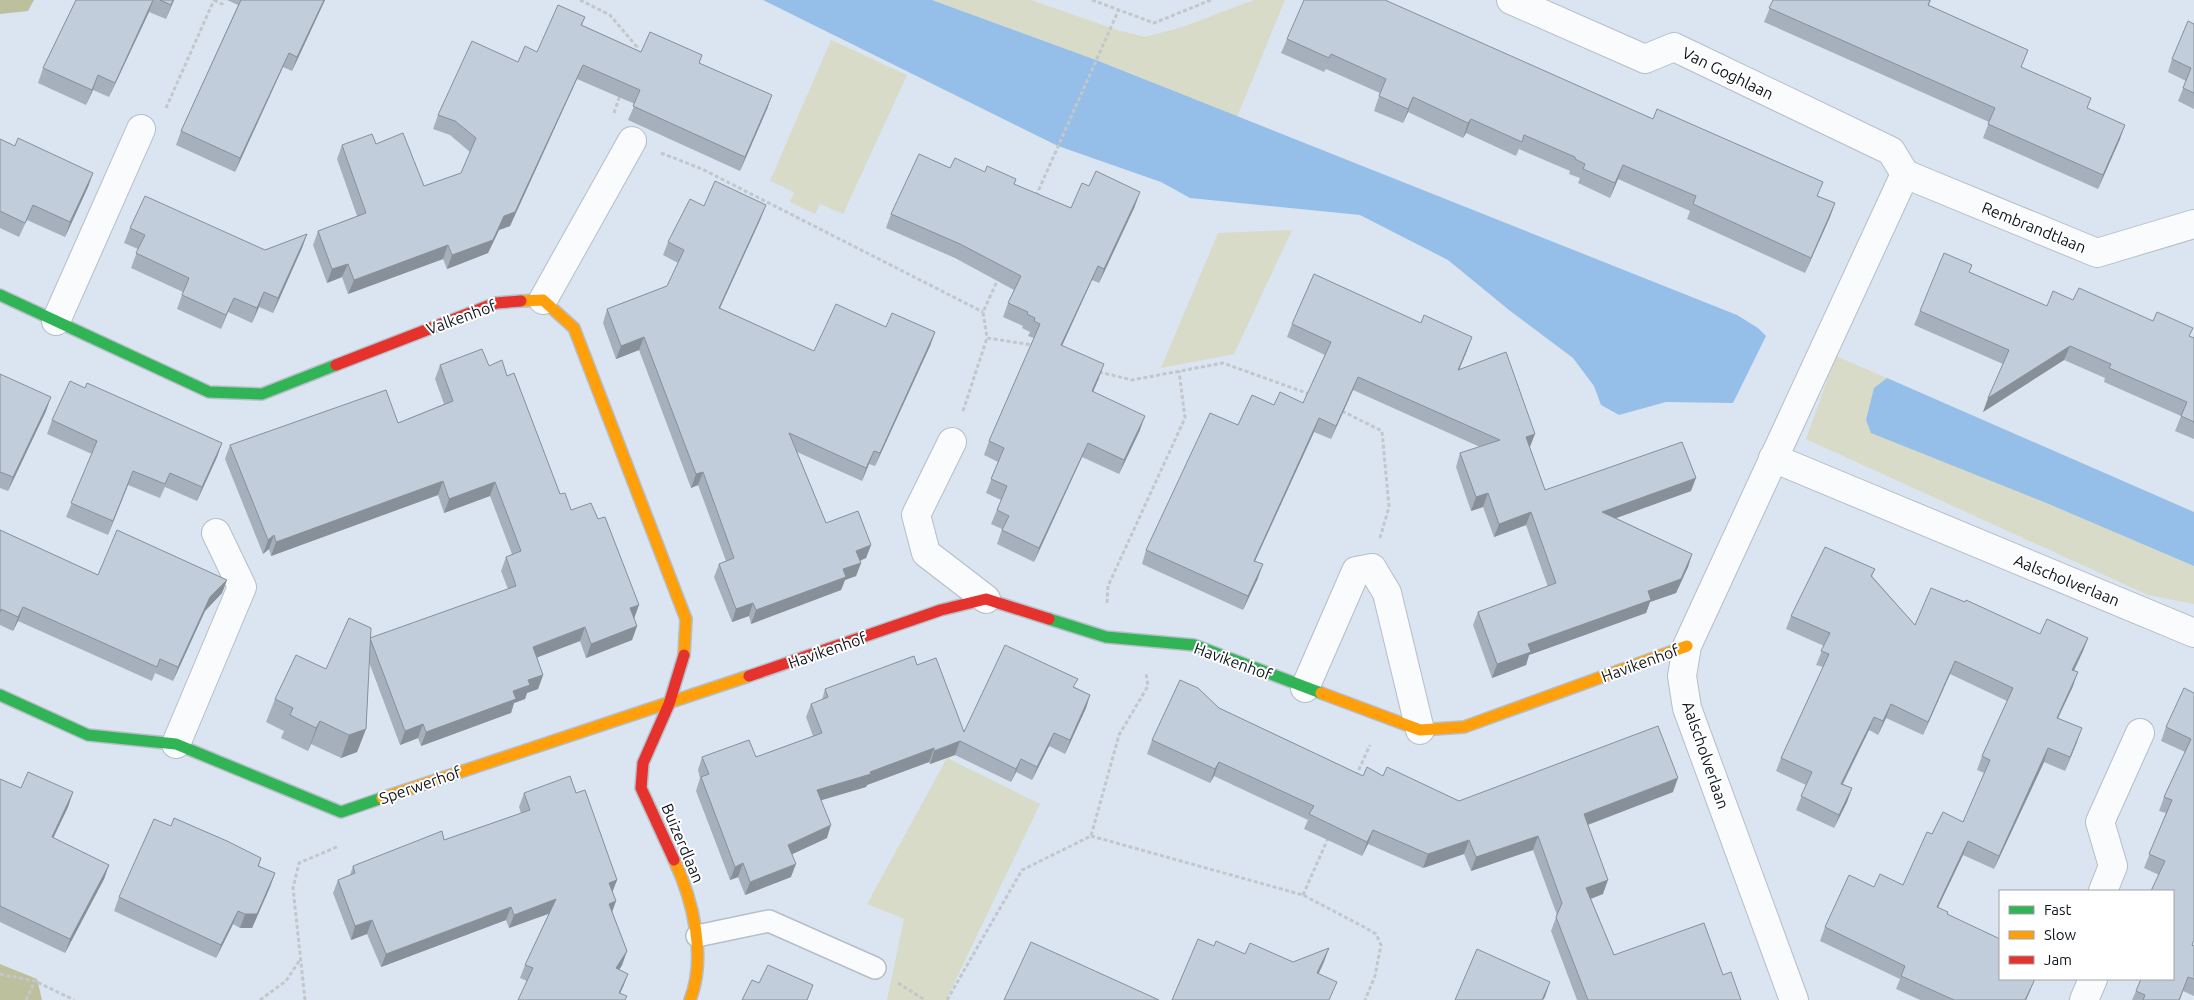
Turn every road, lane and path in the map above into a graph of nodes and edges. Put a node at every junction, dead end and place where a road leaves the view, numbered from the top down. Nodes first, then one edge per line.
1 (214, 0) edge
2 (224, 0) edge
3 (580, 0) edge
4 (1092, 0) edge
5 (1211, 0) edge
6 (1511, 0) edge
7 (1119, 9) junction
8 (634, 56) edge
9 (621, 91) edge
10 (141, 129) joint
11 (632, 141) junction
12 (1905, 174) junction
13 (1035, 198) edge
14 (2194, 224) edge
15 (1003, 268) edge
16 (0, 295) edge
17 (543, 300) junction
18 (983, 312) junction
19 (56, 321) junction
20 (987, 338) junction
21 (1035, 346) edge
22 (1091, 370) edge
23 (1179, 371) junction
24 (1316, 397) edge
25 (1340, 410) edge
26 (952, 442) joint
27 (1773, 458) junction
28 (216, 533) dead end
29 (1372, 568) junction
30 (986, 599) junction
31 (2194, 633) edge
32 (1106, 636) junction
33 (1139, 640) junction
34 (1688, 646) junction
35 (1305, 688) junction
36 (0, 695) edge
37 (669, 704) junction
38 (1383, 716) junction
39 (1420, 730) junction
40 (2140, 733) dead end
41 (176, 744) junction
42 (1355, 779) edge
43 (341, 812) junction
44 (1331, 832) edge
45 (1091, 836) junction
46 (2103, 890) edge
47 (1303, 895) junction
48 (697, 936) junction
49 (300, 959) junction
50 (875, 968) dead end
51 (0, 974) edge
52 (2093, 980) edge
53 (35, 981) junction
54 (1798, 998) edge
55 (26, 1000) edge
56 (74, 1000) edge
57 (260, 1000) edge
58 (306, 1000) edge
59 (690, 1000) edge
60 (947, 1000) edge
61 (1365, 1000) edge
62 (2084, 1000) edge

1 - 2 path
1 - 10 path
3 - 8 path
4 - 7 path
5 - 7 path
6 - 12 street, Van Goghlaan
7 - 13 path
9 - 11 path
10 - 19 street
11 - 17 street
11 - 18 path
12 - 14 street, Rembrandtlaan
12 - 27 street, Aalscholverlaan
15 - 18 path
16 - 19 street, Valkenhof
17 - 19 street, Valkenhof
17 - 37 street
18 - 20 path
20 - 21 path
20 - 26 path
22 - 23 path
23 - 24 path
23 - 32 path
25 - 29 path
26 - 30 street, Havikenhof
27 - 31 street, Aalscholverlaan
27 - 34 street, Aalscholverlaan
28 - 41 street
29 - 35 street
29 - 39 street
30 - 32 street, Havikenhof
30 - 37 street, Havikenhof
32 - 33 street, Havikenhof
33 - 35 street, Havikenhof
33 - 45 path
34 - 39 street, Havikenhof
34 - 54 street, Aalscholverlaan
35 - 38 street, Havikenhof
36 - 41 street
37 - 43 street, Sperwerhof
37 - 48 street, Buizerdlaan
38 - 39 street, Havikenhof
38 - 42 path
40 - 46 street
41 - 43 street
43 - 49 path
44 - 47 path
45 - 47 path
45 - 60 path
47 - 61 path
48 - 50 lane
48 - 59 street, Buizerdlaan
49 - 57 path
49 - 58 path
51 - 53 path
52 - 62 street
53 - 55 path
53 - 56 path

